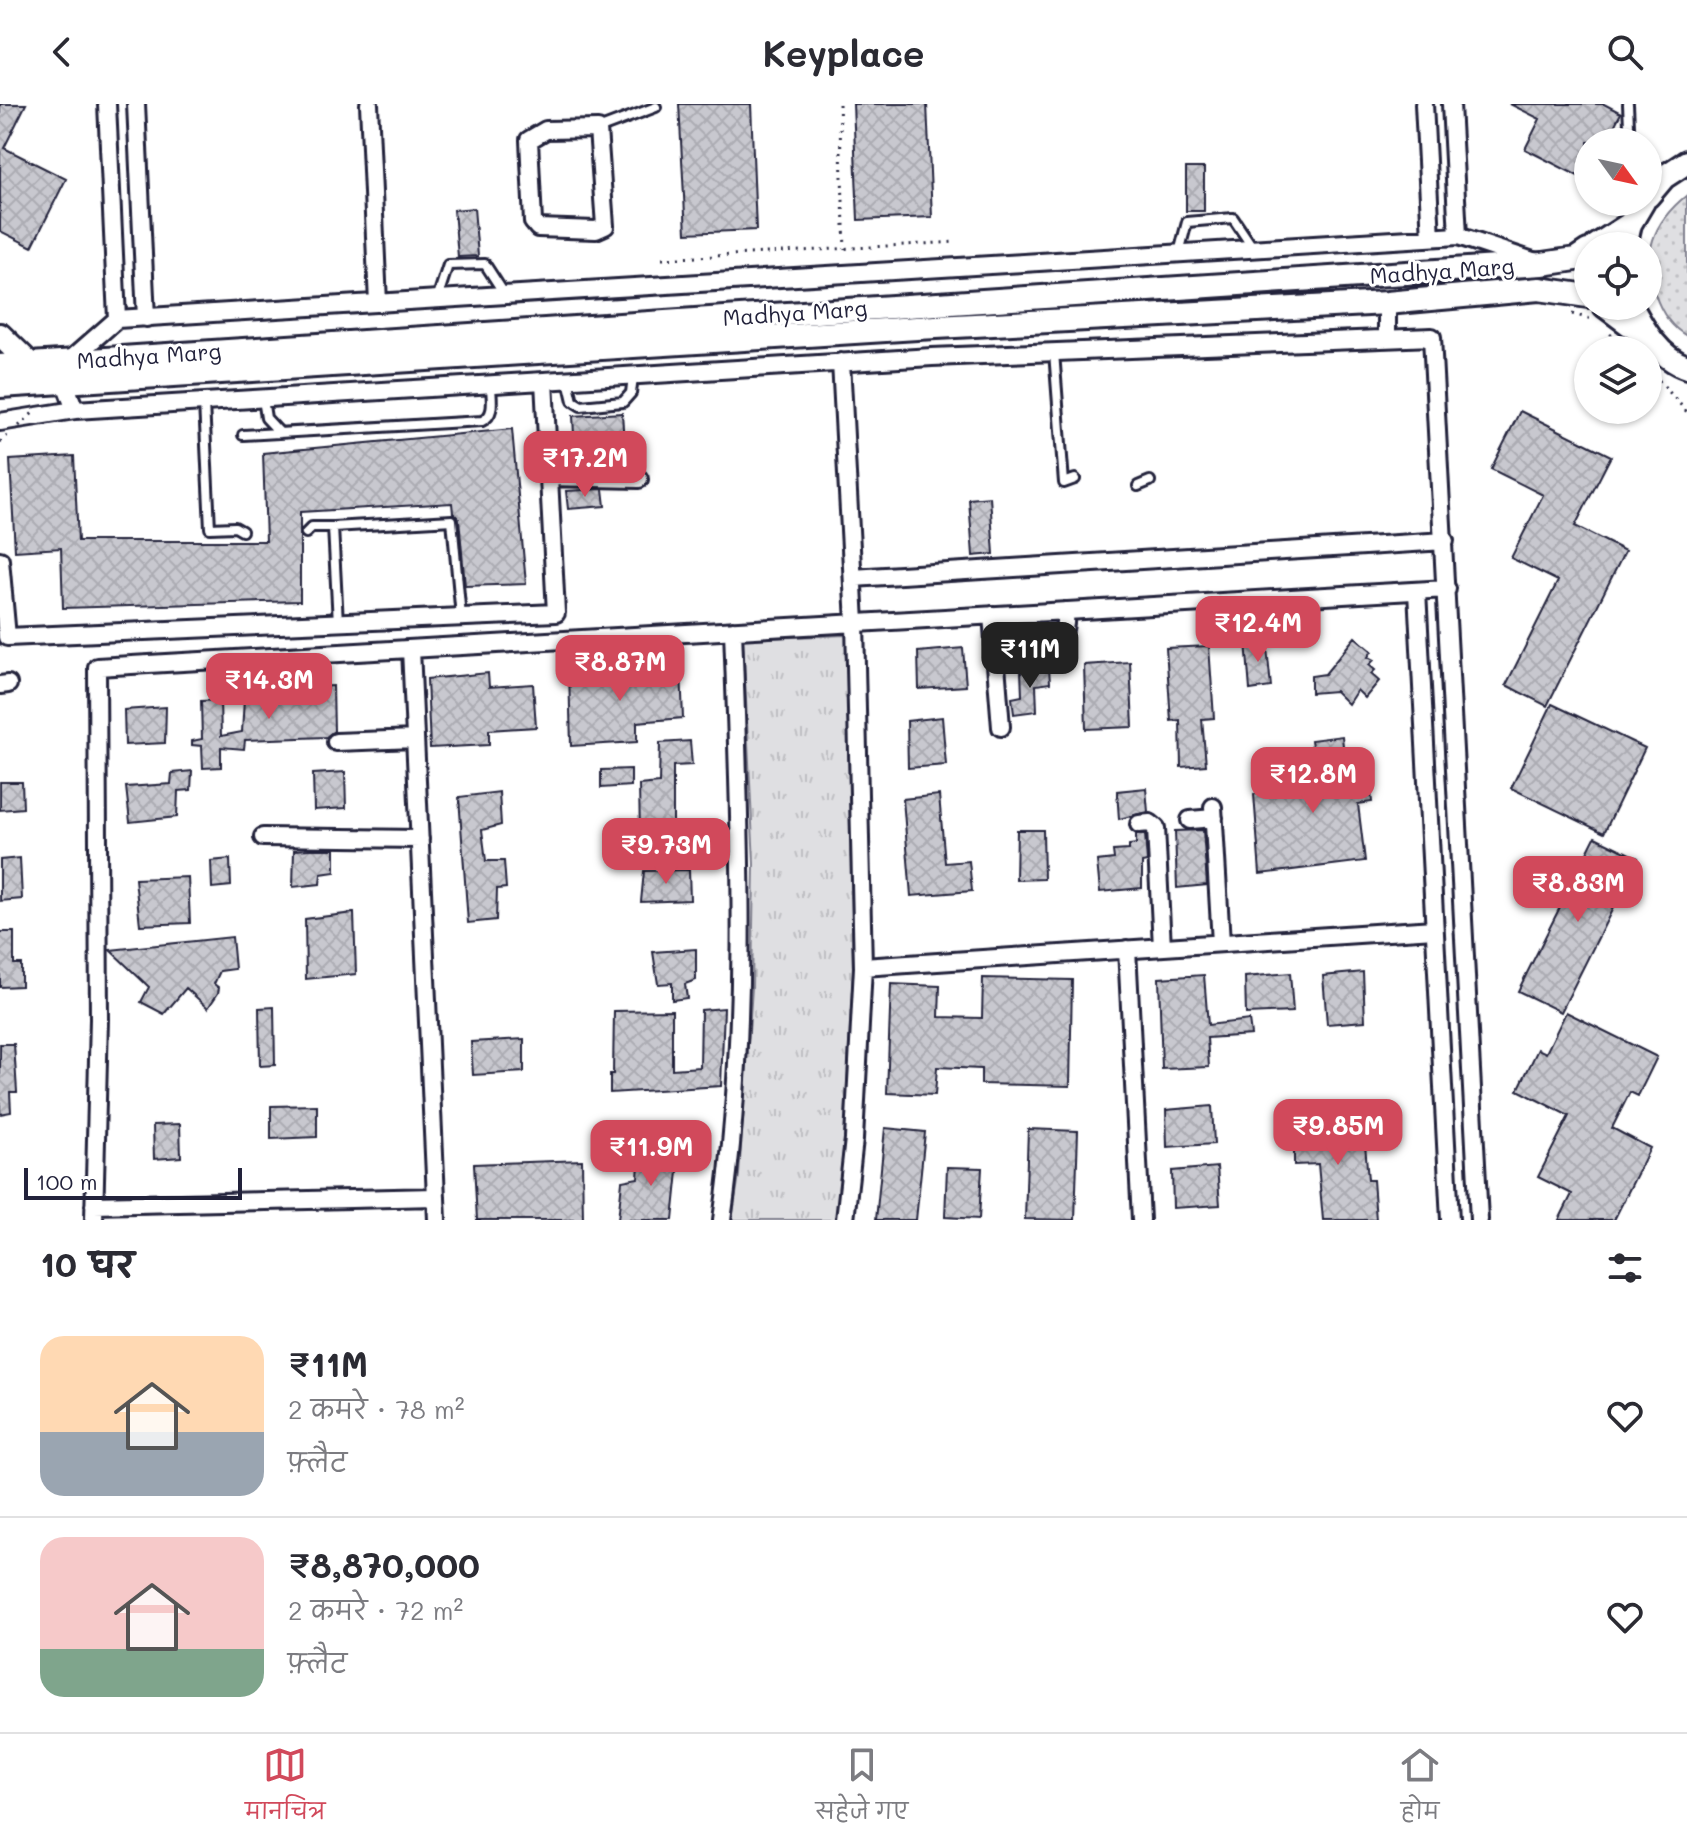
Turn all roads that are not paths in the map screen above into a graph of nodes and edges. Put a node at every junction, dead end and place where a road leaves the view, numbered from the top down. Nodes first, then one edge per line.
1 (107, 104) edge
2 (136, 104) edge
3 (369, 104) edge
4 (1424, 104) edge
5 (1451, 104) edge
6 (1628, 104) edge
7 (656, 107) dead end
8 (1629, 126) dead end
9 (598, 129) junction
10 (1686, 161) edge
11 (1662, 179) edge
12 (1458, 236) junction
13 (1431, 238) junction
14 (1254, 249) junction
15 (1179, 254) junction
16 (1574, 259) edge
17 (1542, 264) junction
18 (1574, 294) edge
19 (505, 295) junction
20 (437, 300) junction
21 (378, 303) junction
22 (1387, 303) junction
23 (146, 318) junction
24 (117, 319) junction
25 (1624, 320) edge
26 (0, 335) edge
27 (1646, 336) edge
28 (1387, 338) junction
29 (1662, 349) edge
30 (1054, 352) junction
31 (841, 362) junction
32 (30, 364) junction
33 (0, 366) edge
34 (1685, 368) edge
35 (67, 372) junction
36 (633, 375) junction
37 (568, 379) junction
38 (544, 381) junction
39 (491, 384) junction
40 (0, 386) edge
41 (263, 398) junction
42 (204, 402) junction
43 (75, 410) junction
44 (0, 422) edge
45 (280, 433) junction
46 (243, 435) dead end
47 (549, 477) junction
48 (639, 479) dead end
49 (1073, 483) dead end
50 (243, 520) dead end
51 (308, 527) dead end
52 (333, 527) junction
53 (1445, 541) junction
54 (0, 560) edge
55 (853, 578) junction
56 (1447, 589) junction
57 (1417, 591) junction
58 (1065, 611) junction
59 (992, 615) junction
60 (461, 617) junction
61 (338, 623) junction
62 (855, 623) junction
63 (733, 630) junction
64 (995, 644) junction
65 (411, 649) junction
66 (1001, 727) dead end
67 (415, 739) junction
68 (336, 742) dead end
69 (1190, 820) dead end
70 (1139, 824) dead end
71 (263, 837) dead end
72 (420, 839) junction
73 (1434, 929) junction
74 (1221, 943) junction
75 (1162, 947) junction
76 (1127, 949) junction
77 (863, 967) junction
78 (436, 1197) junction
79 (94, 1212) edge
80 (437, 1220) edge
81 (722, 1220) edge
82 (845, 1220) edge
83 (1141, 1220) edge
84 (1450, 1220) edge
85 (1479, 1220) edge

1 - 24 street
2 - 23 street
3 - 21 street
4 - 13 street
5 - 12 street
6 - 8 lane
7 - 9 lane
9 - 9 street
10 - 11 main road
12 - 13 street
12 - 17 street
13 - 14 street
14 - 15 street
14 - 15 lane
15 - 19 street
16 - 17 main road, Madhya Marg
17 - 35 main road, Madhya Marg
18 - 22 main road, Madhya Marg
19 - 20 street
19 - 20 lane
20 - 21 street
21 - 23 street
22 - 28 street
22 - 35 main road, Madhya Marg
23 - 24 street
24 - 35 street
25 - 27 main road
26 - 32 main road
28 - 30 street
28 - 53 street
29 - 34 main road
30 - 31 street
30 - 49 lane
31 - 36 street
31 - 55 street
32 - 33 main road, Madhya Marg
32 - 35 main road, Madhya Marg
35 - 40 main road, Madhya Marg
35 - 43 street
36 - 37 street
36 - 37 lane
37 - 38 street
38 - 39 street
38 - 47 street
39 - 41 street
39 - 45 lane
41 - 42 street
41 - 45 lane
42 - 43 street
42 - 50 lane
43 - 44 street
45 - 46 lane
47 - 48 street
47 - 60 street
51 - 52 lane
52 - 60 lane
52 - 61 lane
53 - 55 street
53 - 56 street
54 - 61 street
55 - 62 street
56 - 57 street
56 - 85 street
57 - 58 street
57 - 73 street
58 - 59 street
58 - 64 street
59 - 62 street
59 - 64 street
60 - 61 street
62 - 63 street
62 - 77 street
63 - 65 street
63 - 81 street
64 - 66 street
65 - 67 street
65 - 79 street
67 - 68 street
67 - 72 street
69 - 74 street
70 - 75 street
71 - 72 street
72 - 78 street
73 - 74 street
73 - 84 street
74 - 75 street
75 - 76 street
76 - 77 street
76 - 83 street
77 - 82 street
78 - 79 street
78 - 80 street

